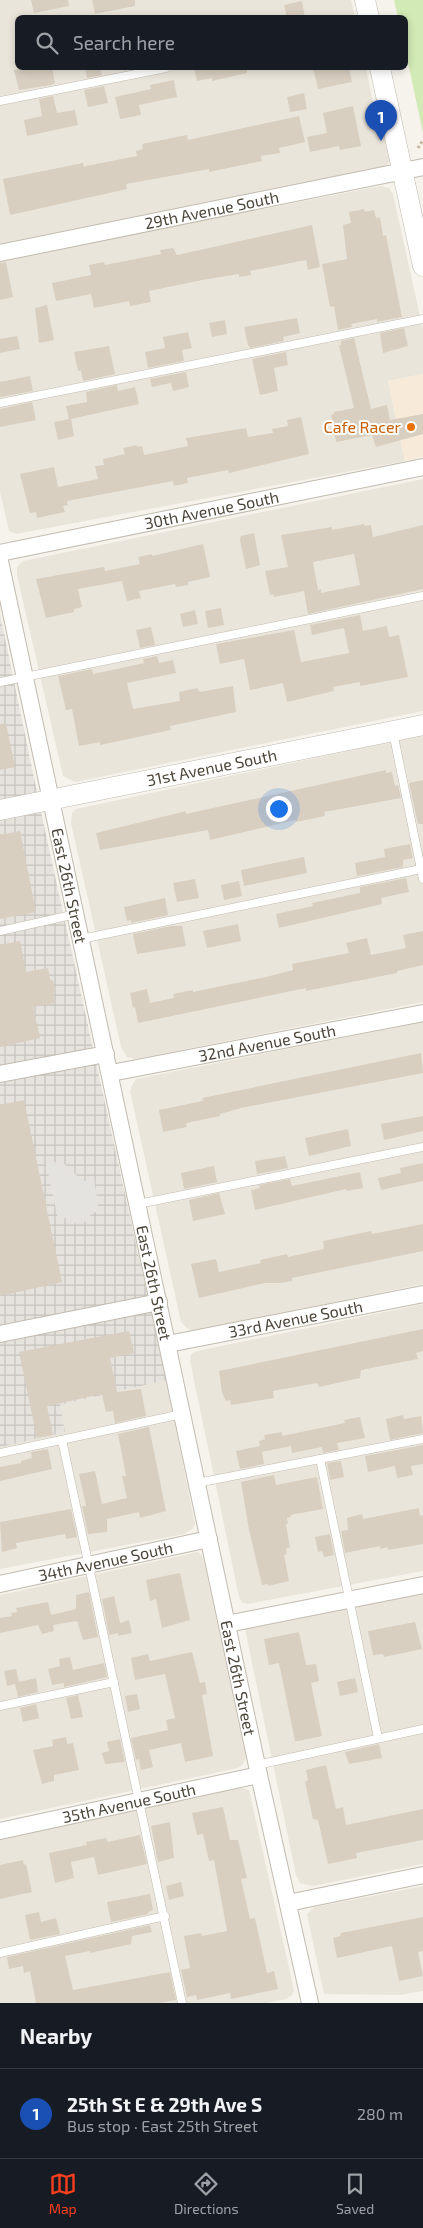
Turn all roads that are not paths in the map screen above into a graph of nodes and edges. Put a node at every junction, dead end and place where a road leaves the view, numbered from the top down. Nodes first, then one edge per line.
1 (365, 0) edge
2 (368, 15) edge
3 (156, 70) edge
4 (380, 70) edge
5 (0, 101) edge
6 (423, 167) edge
7 (402, 171) junction
8 (0, 253) edge
9 (423, 266) edge
10 (423, 319) edge
11 (0, 402) edge
12 (423, 467) edge
13 (0, 553) edge
14 (0, 561) edge
15 (423, 596) edge
16 (25, 677) junction
17 (0, 682) edge
18 (423, 726) edge
19 (393, 731) junction
20 (52, 800) junction
21 (0, 810) edge
22 (421, 870) junction
23 (423, 879) edge
24 (76, 914) junction
25 (0, 931) edge
26 (81, 939) junction
27 (423, 1013) edge
28 (106, 1054) junction
29 (110, 1073) junction
30 (0, 1074) edge
31 (423, 1147) edge
32 (138, 1204) junction
33 (423, 1294) edge
34 (159, 1302) junction
35 (0, 1334) edge
36 (168, 1344) junction
37 (182, 1414) junction
38 (423, 1439) edge
39 (62, 1440) junction
40 (0, 1453) edge
41 (320, 1459) junction
42 (197, 1483) junction
43 (209, 1539) junction
44 (89, 1565) junction
45 (0, 1584) edge
46 (423, 1585) edge
47 (348, 1600) junction
48 (227, 1624) junction
49 (114, 1682) junction
50 (0, 1706) edge
51 (423, 1729) edge
52 (378, 1738) junction
53 (258, 1770) junction
54 (140, 1800) junction
55 (0, 1831) edge
56 (423, 1875) edge
57 (288, 1903) junction
58 (165, 1916) junction
59 (0, 1953) edge
60 (182, 2003) edge
61 (310, 2003) edge

1 - 2 street
3 - 5 lane
4 - 7 street
6 - 7 street, 29th Avenue South
7 - 8 street, 29th Avenue South
7 - 9 street
10 - 11 lane
12 - 13 street, 30th Avenue South
14 - 16 street, East 26th Street
15 - 16 lane
16 - 17 lane
16 - 20 street, East 26th Street
18 - 19 street, 31st Avenue South
19 - 20 street, 31st Avenue South
19 - 22 lane
20 - 21 street, 31st Avenue South
20 - 24 street, East 26th Street
22 - 23 lane
22 - 26 lane
24 - 25 lane
24 - 26 street, East 26th Street
26 - 28 street, East 26th Street
27 - 29 street, 32nd Avenue South
28 - 29 street, East 26th Street
28 - 30 street
29 - 32 street, East 26th Street
31 - 32 lane
32 - 34 street, East 26th Street
33 - 36 street, 33rd Avenue South
34 - 35 street
34 - 36 street, East 26th Street
36 - 37 street, East 26th Street
37 - 39 lane
37 - 42 street, East 26th Street
38 - 41 lane
39 - 40 lane
39 - 44 lane
41 - 42 lane
41 - 47 lane
42 - 43 street, East 26th Street
43 - 44 street, 34th Avenue South
43 - 48 street, East 26th Street
44 - 45 street, 34th Avenue South
44 - 49 lane
46 - 47 street
47 - 48 street
47 - 52 lane
48 - 53 street, East 26th Street
49 - 50 lane
49 - 54 lane
51 - 52 lane
52 - 53 lane
53 - 54 street, 35th Avenue South
53 - 57 street, East 26th Street
54 - 55 street, 35th Avenue South
54 - 58 lane
56 - 57 street
57 - 61 street, East 26th Street
58 - 59 lane
58 - 60 lane

